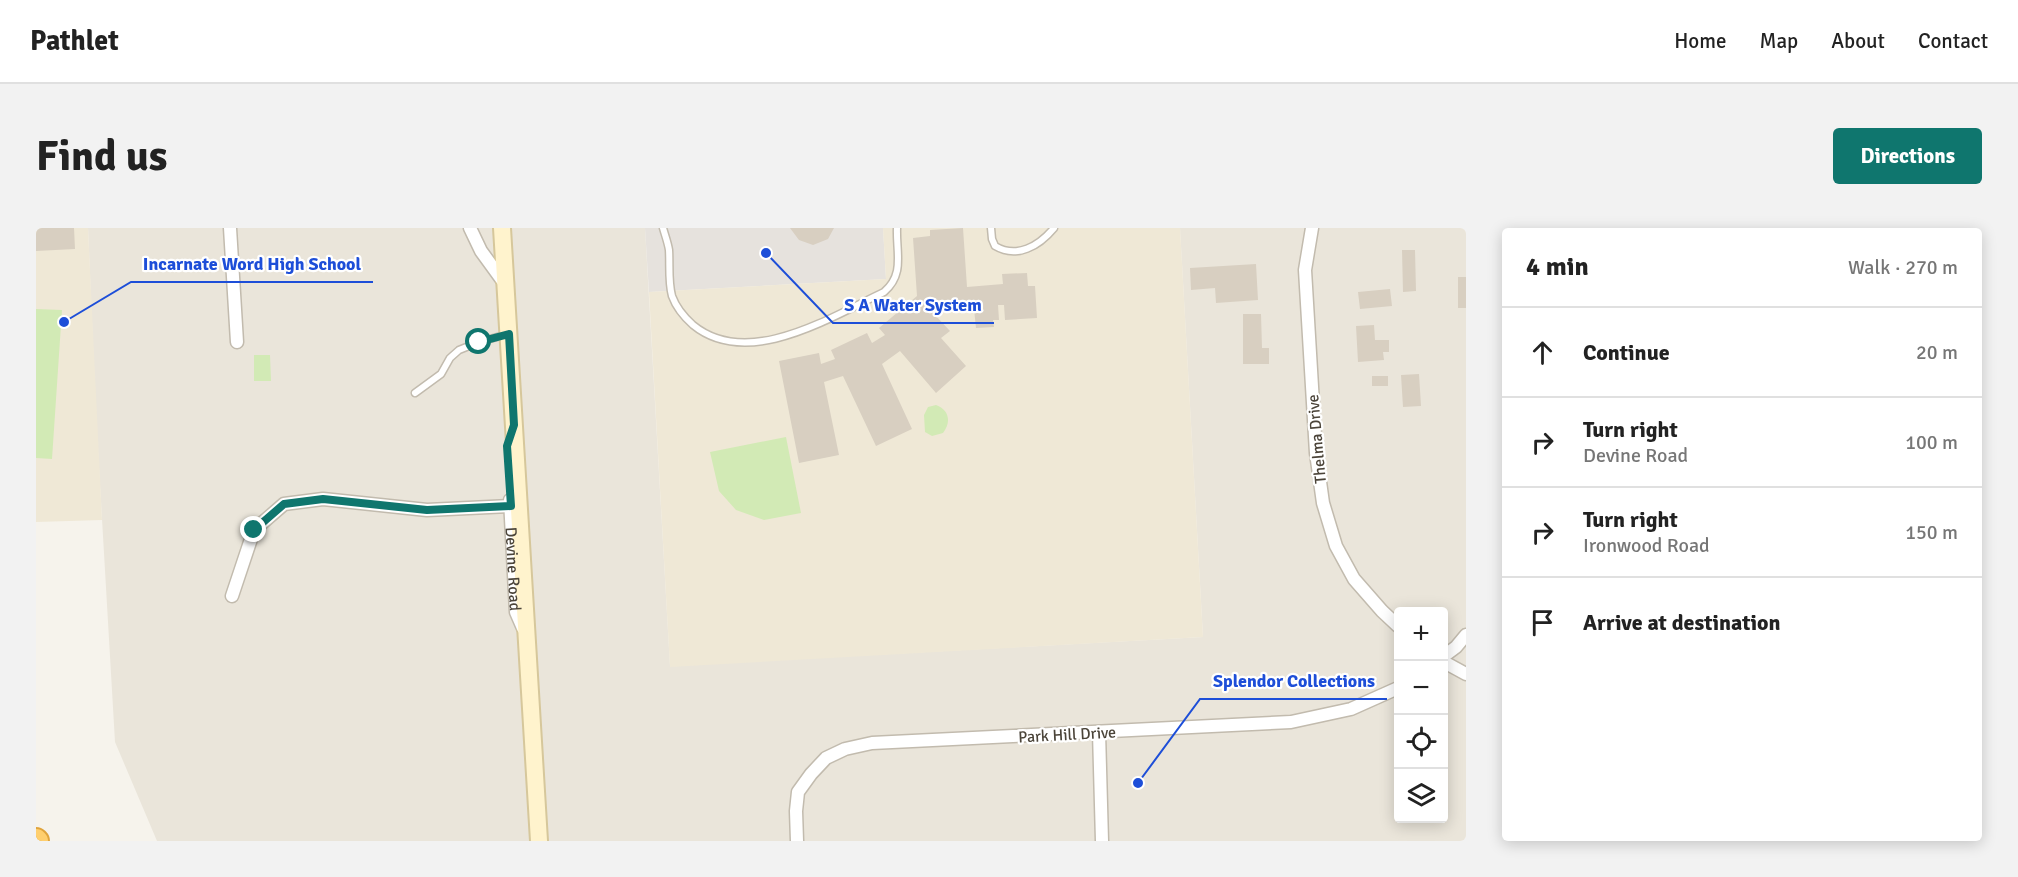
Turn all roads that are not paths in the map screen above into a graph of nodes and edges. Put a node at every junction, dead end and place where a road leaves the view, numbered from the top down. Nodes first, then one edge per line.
1 (230, 228) edge
2 (470, 228) edge
3 (502, 228) edge
4 (663, 228) edge
5 (897, 228) edge
6 (991, 228) edge
7 (1054, 228) edge
8 (1312, 228) edge
9 (506, 285) junction
10 (509, 334) junction
11 (237, 342) dead end
12 (415, 393) dead end
13 (514, 425) junction
14 (511, 506) junction
15 (232, 596) dead end
16 (1394, 622) edge
17 (1466, 635) edge
18 (527, 638) junction
19 (1448, 653) edge
20 (1448, 665) edge
21 (1466, 674) edge
22 (1394, 690) edge
23 (1099, 732) junction
24 (539, 841) edge
25 (797, 841) edge
26 (1102, 841) edge

1 - 11 street
2 - 9 street
3 - 9 street, Devine Road
4 - 5 lane
6 - 7 lane
8 - 16 street, Thelma Drive
9 - 10 street, Devine Road
10 - 12 lane
10 - 13 street, Devine Road
13 - 14 street, Devine Road
13 - 18 street, Devine Road
14 - 15 street
14 - 18 street, Devine Road
17 - 19 street
18 - 24 street, Devine Road
20 - 21 street
22 - 23 street, Park Hill Drive
23 - 25 street, Park Hill Drive
23 - 26 street

